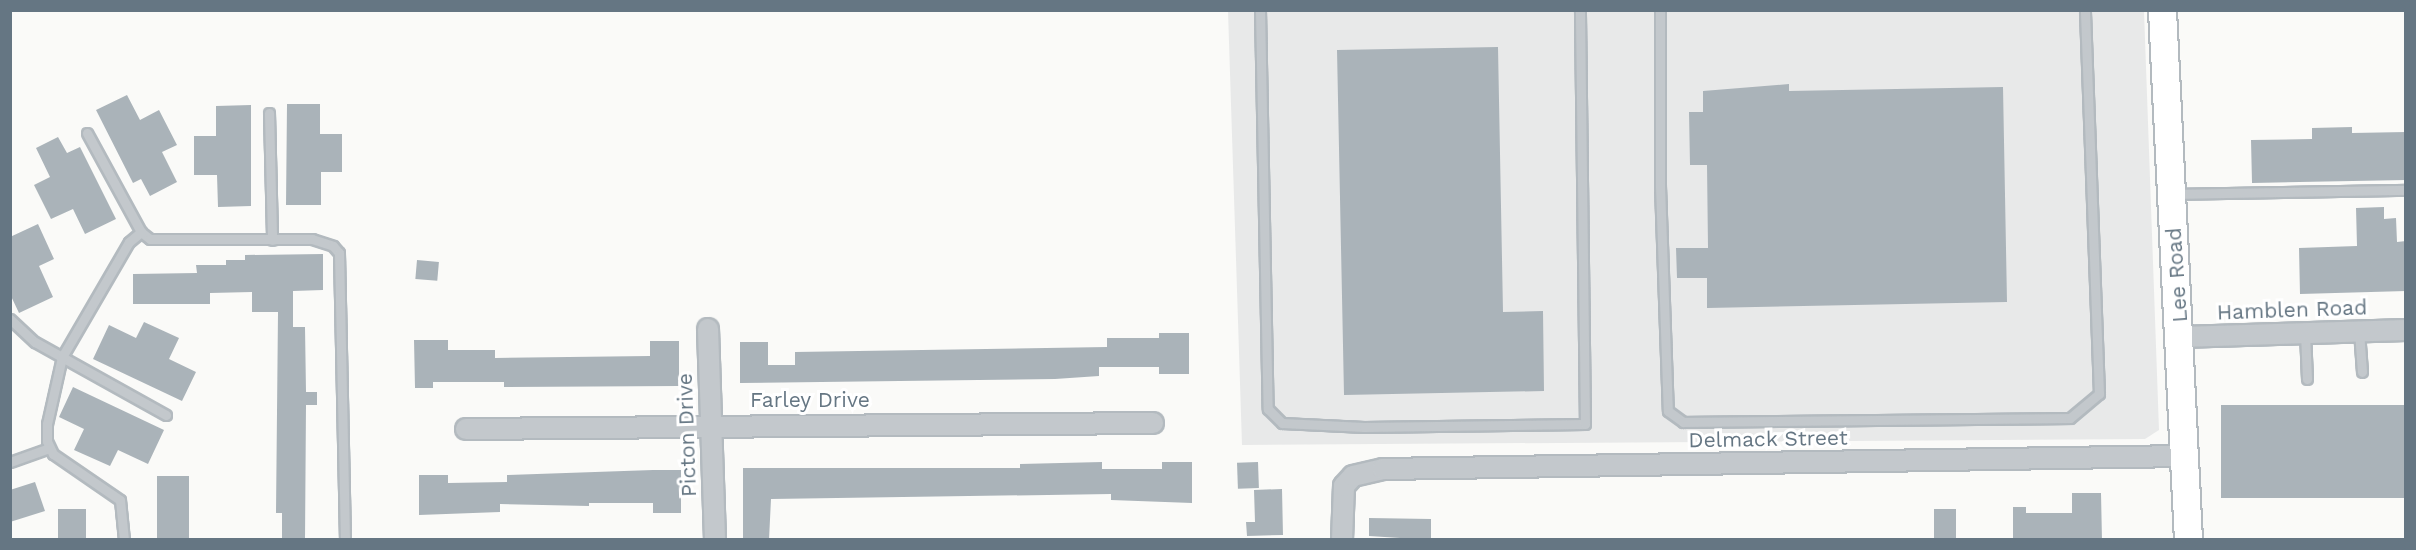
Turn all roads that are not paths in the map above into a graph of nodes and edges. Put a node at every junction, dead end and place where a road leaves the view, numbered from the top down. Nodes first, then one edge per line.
1 (1260, 10) edge
2 (1580, 10) edge
3 (1660, 10) edge
4 (2085, 10) edge
5 (2162, 10) edge
6 (269, 113) dead end
7 (87, 133) dead end
8 (2406, 190) edge
9 (2171, 194) junction
10 (141, 232) junction
11 (272, 240) junction
12 (10, 320) edge
13 (708, 328) dead end
14 (2406, 330) edge
15 (2359, 331) junction
16 (2305, 333) junction
17 (2181, 338) junction
18 (62, 357) junction
19 (2362, 372) dead end
20 (2307, 379) dead end
21 (166, 415) dead end
22 (1153, 423) dead end
23 (710, 425) junction
24 (466, 429) dead end
25 (49, 448) junction
26 (2185, 456) junction
27 (10, 462) edge
28 (124, 540) edge
29 (345, 540) edge
30 (715, 540) edge
31 (1342, 540) edge
32 (2188, 540) edge

1 - 2 lane
3 - 4 lane
5 - 9 main road, Lee Road
6 - 11 lane
7 - 10 lane
8 - 9 lane
9 - 17 main road, Lee Road
10 - 11 lane
10 - 18 lane
11 - 29 lane
12 - 18 lane
13 - 23 street, Picton Drive
14 - 15 street, Hamblen Road
15 - 16 street, Hamblen Road
15 - 19 lane
16 - 17 street, Hamblen Road
16 - 20 lane
17 - 26 main road, Lee Road
18 - 21 lane
18 - 25 lane
22 - 23 street, Farley Drive
23 - 24 street, Farley Drive
23 - 30 street, Picton Drive
25 - 27 lane
25 - 28 lane
26 - 31 street, Delmack Street
26 - 32 main road, Lee Road

